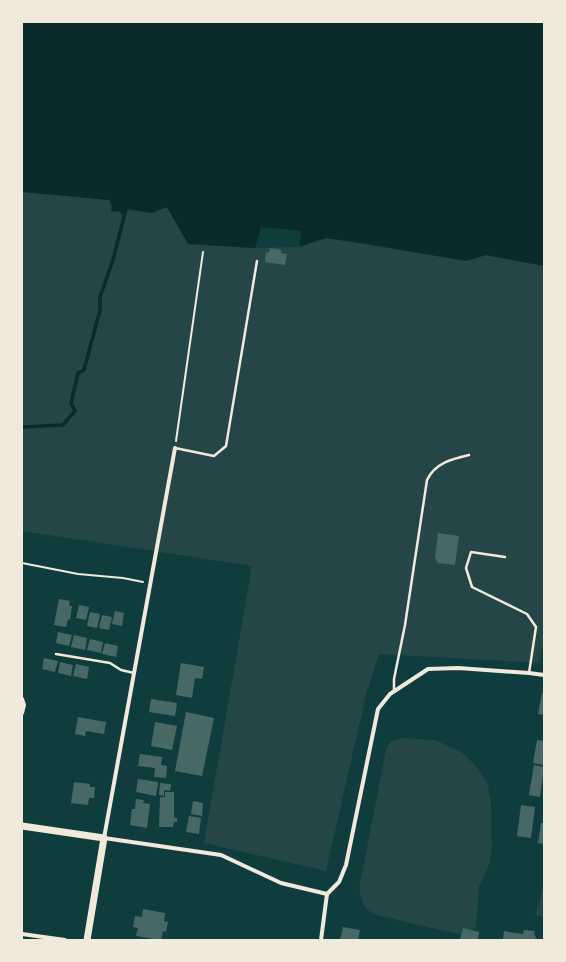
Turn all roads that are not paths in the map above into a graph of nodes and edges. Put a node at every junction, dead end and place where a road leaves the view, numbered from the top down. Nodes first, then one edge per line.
1 (258, 261) dead end
2 (175, 448) joint
3 (469, 455) dead end
4 (505, 557) dead end
5 (56, 654) dead end
6 (134, 673) junction
7 (529, 673) junction
8 (544, 675) edge
9 (394, 691) junction
10 (22, 699) edge
11 (22, 713) edge
12 (22, 826) edge
13 (104, 838) junction
14 (327, 894) junction
15 (22, 934) edge
16 (65, 940) edge
17 (87, 940) edge
18 (321, 940) edge

1 - 2 lane
2 - 6 street
3 - 9 lane
4 - 7 lane
5 - 6 lane
6 - 13 street
7 - 8 street
7 - 9 street
9 - 14 street
10 - 11 street
12 - 13 street
13 - 14 street
13 - 17 street
14 - 18 street
15 - 16 street

